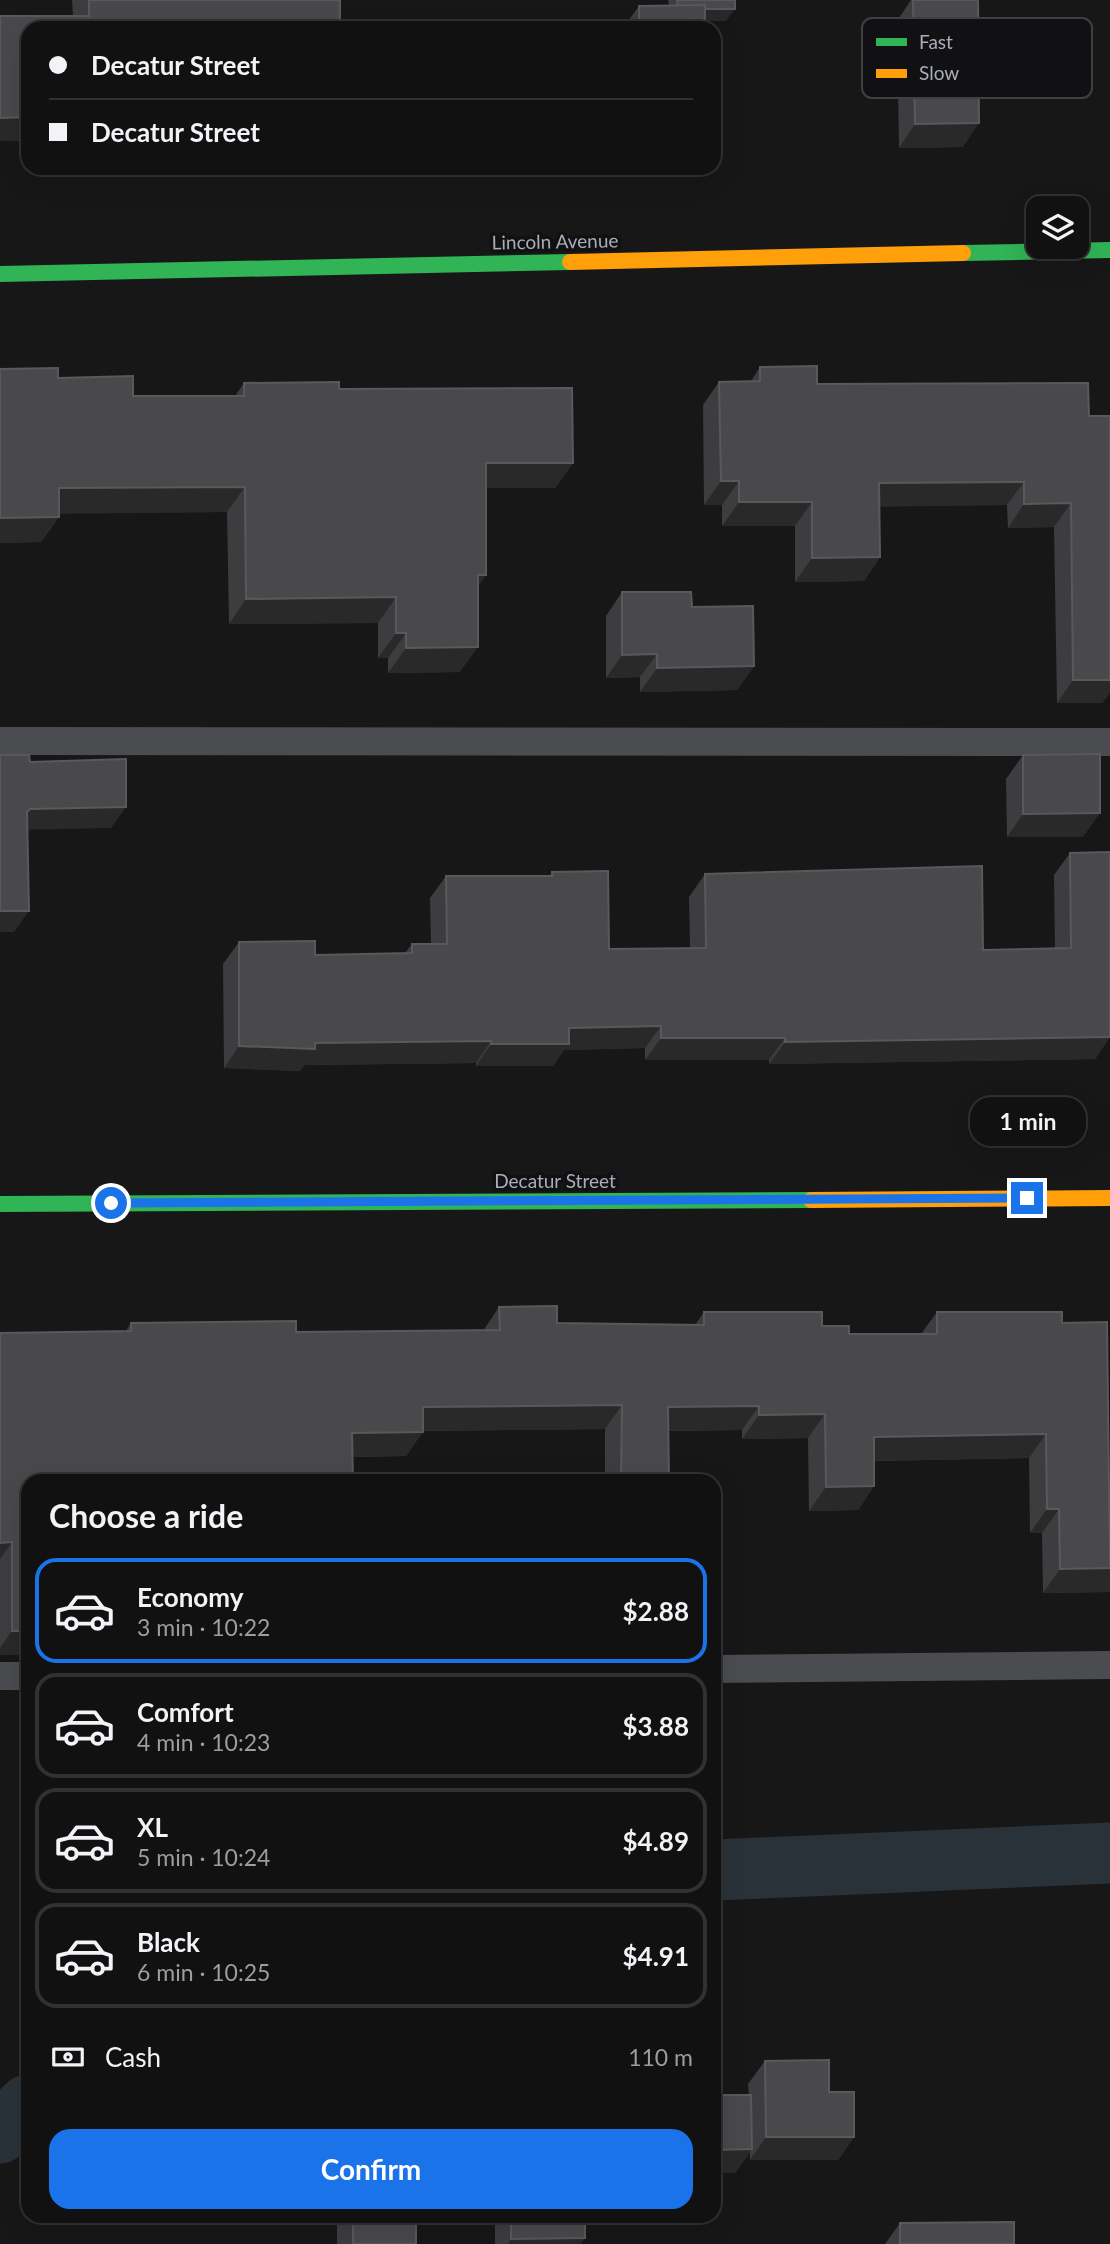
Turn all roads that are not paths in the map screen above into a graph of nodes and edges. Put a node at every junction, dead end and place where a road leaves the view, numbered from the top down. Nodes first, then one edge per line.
1 (1110, 250) edge
2 (0, 274) edge
3 (0, 741) edge
4 (1110, 742) edge
5 (1110, 1198) edge
6 (0, 1204) edge
7 (1110, 1665) edge
8 (721, 1669) edge
9 (0, 1676) edge
10 (21, 1676) edge

1 - 2 street, Lincoln Avenue
3 - 4 lane
5 - 6 street, Decatur Street
7 - 8 lane
9 - 10 lane

